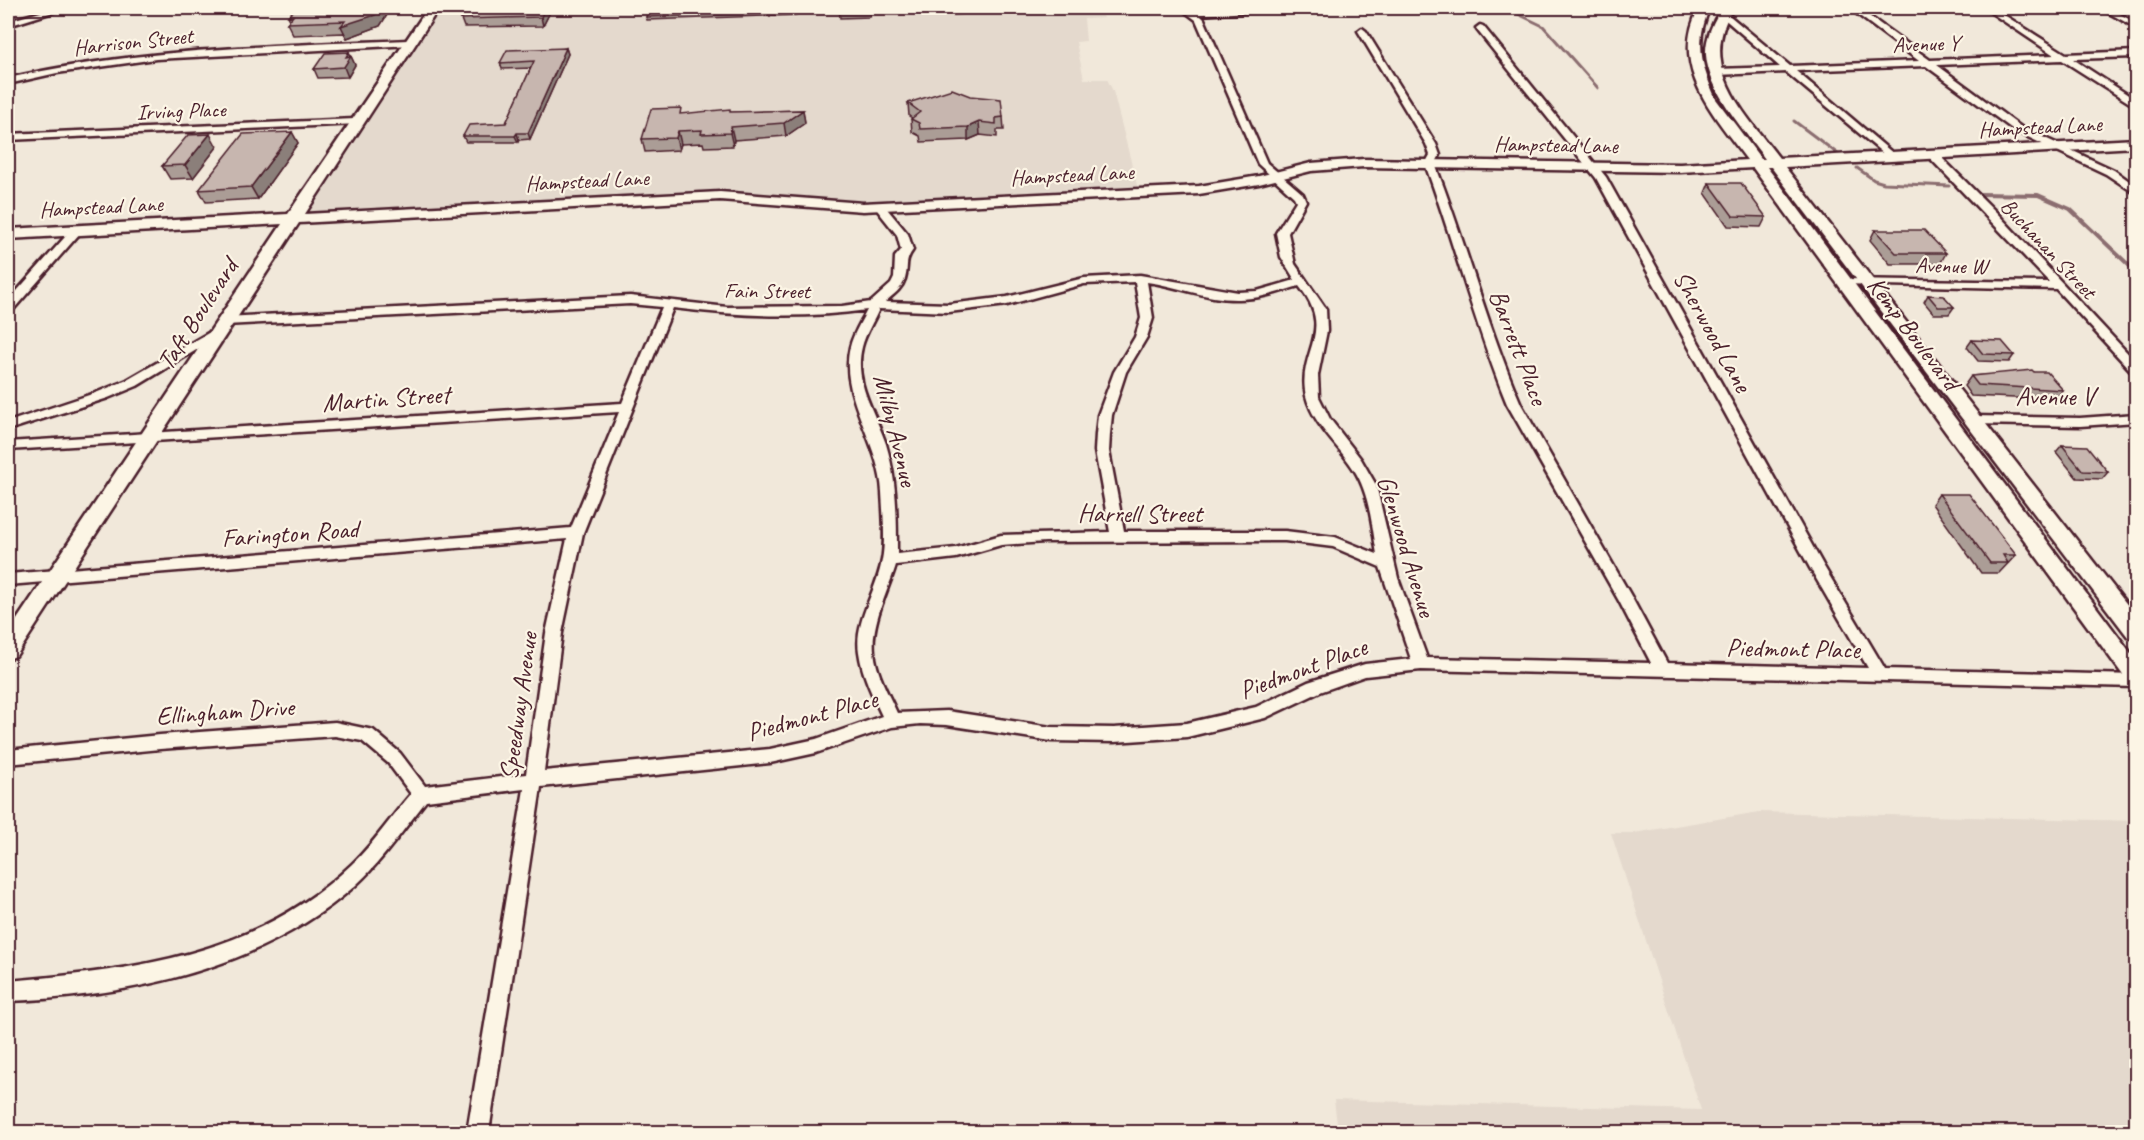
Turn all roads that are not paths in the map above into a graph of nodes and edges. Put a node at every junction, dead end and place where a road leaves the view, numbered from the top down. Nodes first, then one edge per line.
1 (62, 8) edge
2 (433, 8) edge
3 (1266, 8) edge
4 (1704, 8) edge
5 (1853, 8) edge
6 (1988, 8) edge
7 (2104, 8) edge
8 (1188, 10) edge
9 (1726, 11) edge
10 (8, 24) edge
11 (2136, 26) edge
12 (1480, 28) dead end
13 (1362, 32) dead end
14 (408, 44) junction
15 (2136, 54) edge
16 (2064, 57) junction
17 (1928, 62) junction
18 (1787, 68) junction
19 (1697, 71) junction
20 (1716, 72) junction
21 (8, 81) edge
22 (2136, 104) edge
23 (355, 122) junction
24 (8, 136) edge
25 (2136, 143) edge
26 (2057, 148) junction
27 (1932, 154) junction
28 (1891, 157) junction
29 (1430, 164) junction
30 (1766, 164) junction
31 (1592, 167) junction
32 (1277, 176) junction
33 (2136, 191) edge
34 (879, 206) junction
35 (292, 219) junction
36 (76, 230) junction
37 (8, 234) edge
38 (1140, 278) junction
39 (1302, 282) junction
40 (1845, 282) junction
41 (1867, 282) junction
42 (2057, 286) junction
43 (669, 304) junction
44 (875, 305) junction
45 (8, 308) edge
46 (221, 326) junction
47 (2136, 369) edge
48 (626, 407) junction
49 (1946, 418) junction
50 (2136, 418) edge
51 (1973, 420) junction
52 (8, 426) edge
53 (148, 437) junction
54 (8, 446) edge
55 (576, 533) junction
56 (1118, 536) junction
57 (890, 560) junction
58 (1387, 564) junction
59 (58, 574) junction
60 (8, 579) edge
61 (2136, 630) edge
62 (8, 650) edge
63 (2129, 656) edge
64 (1421, 664) junction
65 (1664, 671) junction
66 (1880, 675) junction
67 (2136, 676) edge
68 (2136, 681) edge
69 (892, 720) junction
70 (8, 757) edge
71 (533, 781) junction
72 (421, 794) junction
73 (8, 991) edge
74 (478, 1132) edge

1 - 10 street
2 - 14 street, Taft Boulevard
3 - 8 street
4 - 19 street, Kemp Boulevard
5 - 17 street
6 - 16 street
7 - 11 street
8 - 32 street, Glenwood Avenue
9 - 18 street
9 - 20 street, Kemp Boulevard
12 - 31 street, Sherwood Lane
13 - 29 street, Barrett Place
14 - 21 street, Harrison Street
14 - 23 street, Taft Boulevard
15 - 16 street, Avenue Y
16 - 17 street, Avenue Y
16 - 22 street
17 - 18 street, Avenue Y
17 - 26 street
18 - 20 street, Avenue Y
18 - 28 street
19 - 20 street
19 - 30 street, Kemp Boulevard
20 - 30 street, Kemp Boulevard
23 - 24 street, Irving Place
23 - 35 street, Taft Boulevard
25 - 26 street, Hampstead Lane
26 - 27 street, Hampstead Lane
26 - 33 street
27 - 28 street, Hampstead Lane
27 - 42 street, Buchanan Street
28 - 30 street, Hampstead Lane
29 - 31 street, Hampstead Lane
29 - 32 street, Hampstead Lane
29 - 65 street, Barrett Place
30 - 31 street, Hampstead Lane
30 - 40 street, Kemp Boulevard
30 - 41 street, Kemp Boulevard
31 - 66 street, Sherwood Lane
32 - 34 street, Hampstead Lane
32 - 39 street, Glenwood Avenue
34 - 35 street, Hampstead Lane
34 - 44 street, Milby Avenue
35 - 36 street, Hampstead Lane
35 - 46 street, Taft Boulevard
36 - 37 street, Hampstead Lane
36 - 45 street
38 - 39 street, Fain Street
38 - 44 street, Fain Street
38 - 56 street
39 - 58 street, Glenwood Avenue
40 - 41 street, Avenue W
40 - 49 street, Kemp Boulevard
41 - 42 street, Avenue W
41 - 51 street, Kemp Boulevard
42 - 47 street, Buchanan Street
43 - 44 street, Fain Street
43 - 46 street, Fain Street
43 - 48 street, Speedway Avenue
44 - 57 street, Milby Avenue
46 - 52 street
46 - 53 street, Taft Boulevard
48 - 53 street, Martin Street
48 - 55 street, Speedway Avenue
49 - 51 street
49 - 63 street, Kemp Boulevard
50 - 51 street, Avenue V
51 - 61 street, Kemp Boulevard
53 - 54 street, Martin Street
53 - 59 street, Taft Boulevard
55 - 59 street, Farington Road
55 - 71 street, Speedway Avenue
56 - 57 street, Harrell Street
56 - 58 street, Harrell Street
57 - 69 street, Milby Avenue
58 - 64 street, Glenwood Avenue
59 - 60 street, Farington Road
59 - 62 street, Taft Boulevard
63 - 67 street, Kemp Boulevard
64 - 65 street, Piedmont Place
64 - 69 street, Piedmont Place
65 - 66 street, Piedmont Place
66 - 68 street, Piedmont Place
69 - 71 street, Piedmont Place
70 - 72 street, Ellingham Drive
71 - 72 street, Piedmont Place
71 - 74 street, Speedway Avenue
72 - 73 street

